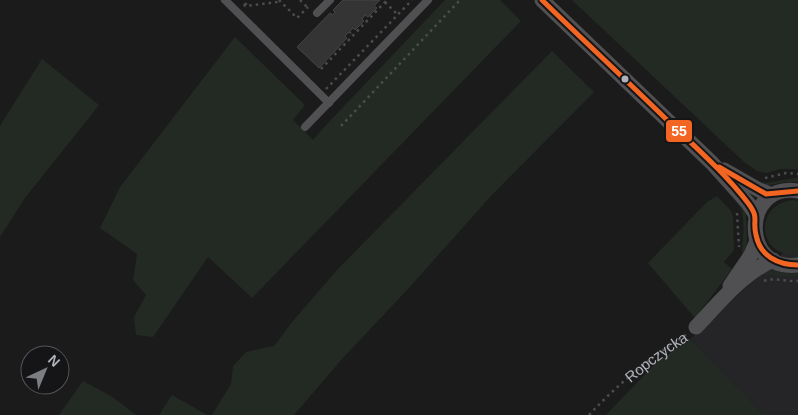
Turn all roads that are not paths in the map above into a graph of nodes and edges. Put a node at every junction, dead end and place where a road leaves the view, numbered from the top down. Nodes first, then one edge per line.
1 (224, 0) edge
2 (330, 0) edge
3 (428, 0) edge
4 (542, 0) edge
5 (317, 13) dead end
6 (329, 102) junction
7 (305, 127) dead end
8 (712, 164) junction
9 (798, 190) edge
10 (772, 195) junction
11 (756, 215) junction
12 (757, 241) junction
13 (773, 260) junction
14 (798, 264) edge
15 (723, 298) junction
16 (696, 327) road end

1 - 6 lane
2 - 5 lane
3 - 6 lane
4 - 8 street
6 - 7 lane
8 - 10 street
8 - 11 street
9 - 10 street
10 - 11 street
11 - 12 street
12 - 13 street
12 - 15 street, Ropczycka
13 - 14 street
13 - 15 street, Ropczycka
15 - 16 street, Ropczycka

